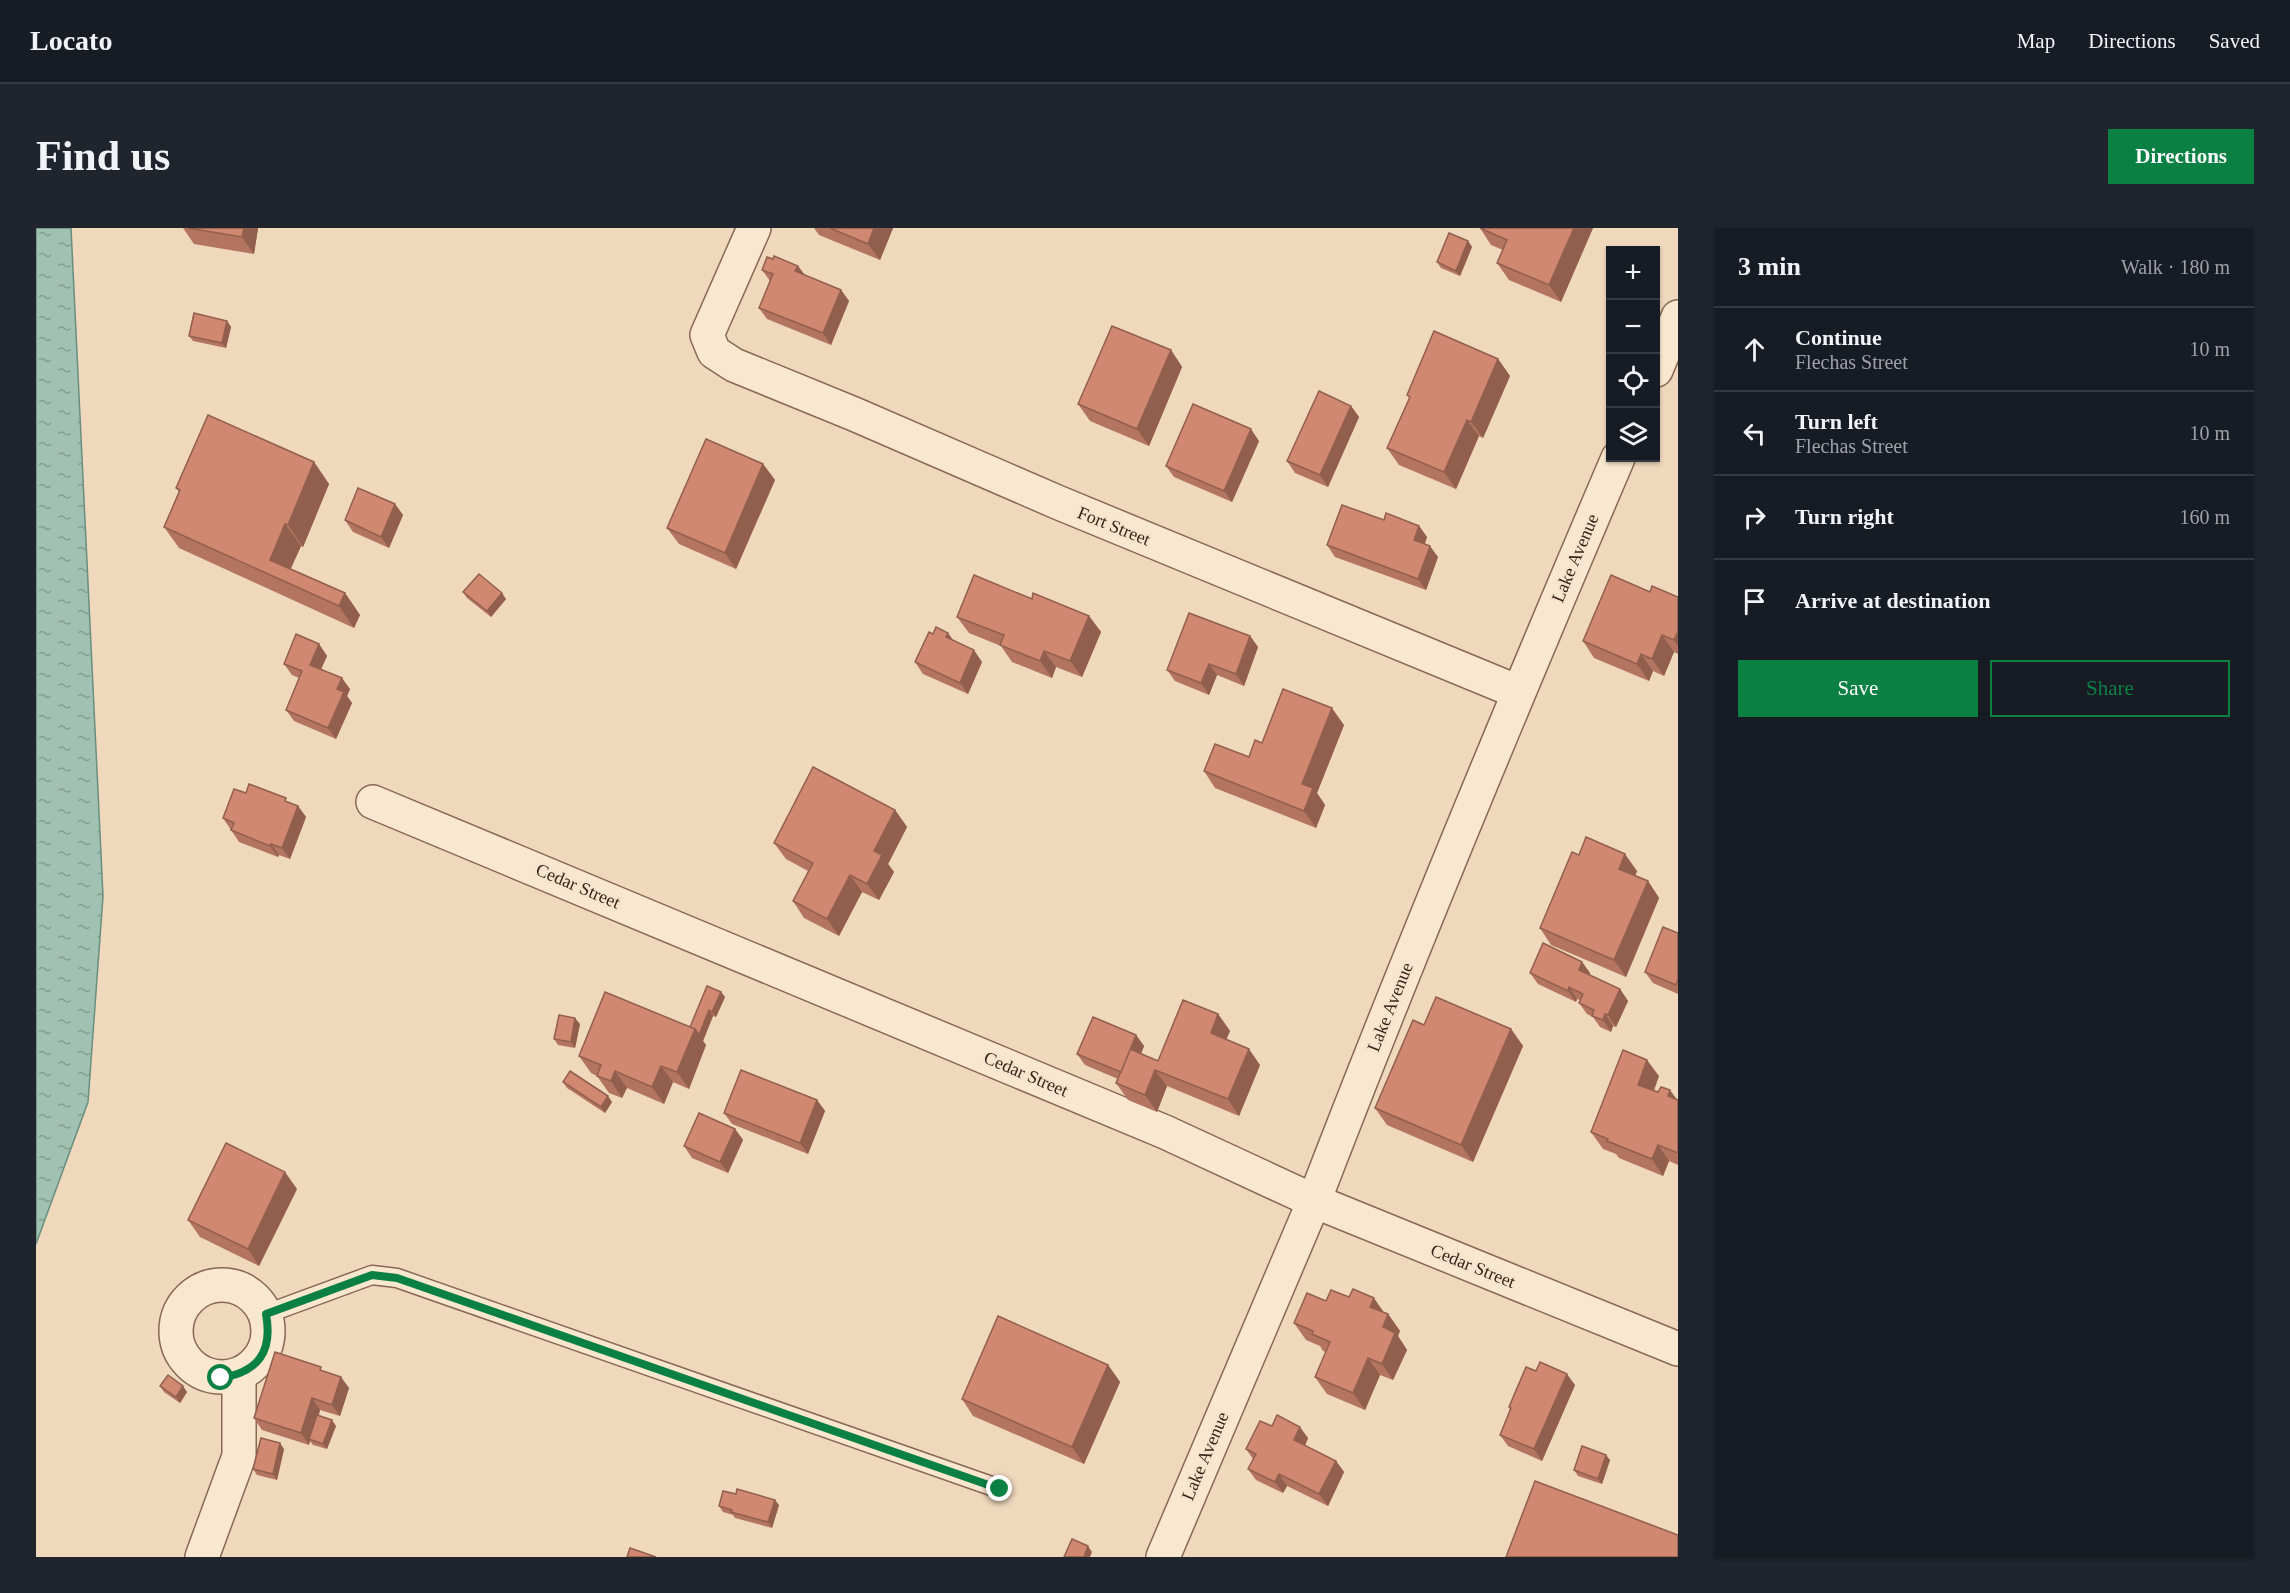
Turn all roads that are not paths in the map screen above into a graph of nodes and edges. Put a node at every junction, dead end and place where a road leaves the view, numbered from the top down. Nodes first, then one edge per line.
1 (754, 228) edge
2 (1678, 317) edge
3 (1660, 360) edge
4 (1616, 462) edge
5 (1518, 692) junction
6 (373, 802) dead end
7 (1314, 1201) junction
8 (266, 1314) junction
9 (1678, 1349) edge
10 (239, 1375) junction
11 (1000, 1489) dead end
12 (202, 1557) edge
13 (1163, 1557) edge

1 - 5 street, Fort Street
2 - 3 street
4 - 5 street, Lake Avenue
5 - 7 street, Lake Avenue
6 - 7 street, Cedar Street
7 - 9 street, Cedar Street
7 - 13 street, Lake Avenue
8 - 10 street
8 - 10 street
8 - 11 lane
10 - 12 street

